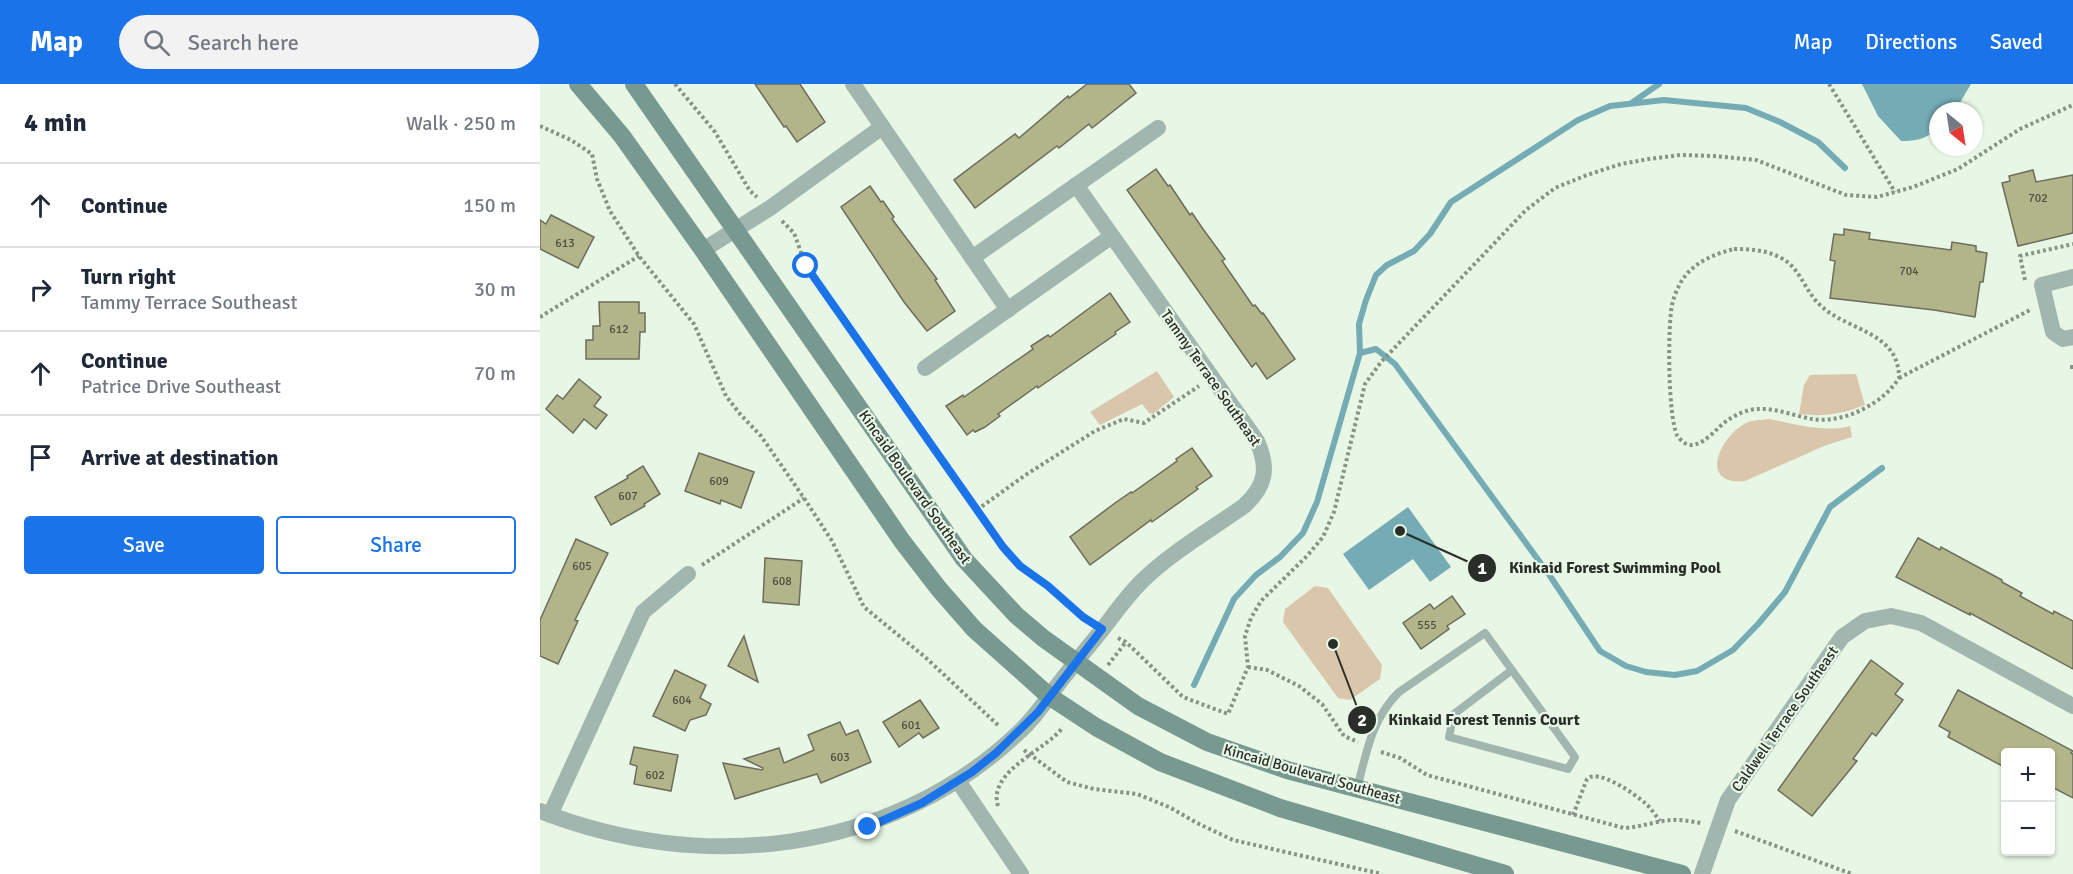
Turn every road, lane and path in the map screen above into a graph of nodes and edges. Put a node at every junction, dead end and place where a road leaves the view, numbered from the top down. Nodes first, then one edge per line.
1 (579, 84) edge
2 (634, 84) edge
3 (675, 84) edge
4 (853, 84) edge
5 (1829, 84) edge
6 (2073, 105) edge
7 (882, 127) junction
8 (1158, 128) dead end
9 (1076, 185) junction
10 (1895, 192) junction
11 (770, 208) junction
12 (735, 230) junction
13 (1112, 236) junction
14 (703, 250) junction
15 (639, 256) dead end
16 (972, 258) junction
17 (2073, 277) edge
18 (2032, 309) dead end
19 (1008, 310) junction
20 (540, 317) edge
21 (2073, 337) edge
22 (925, 368) dead end
23 (1212, 378) junction
24 (1899, 378) junction
25 (804, 498) dead end
26 (977, 510) junction
27 (688, 574) joint
28 (1102, 629) junction
29 (1076, 662) junction
30 (1248, 667) junction
31 (1512, 670) junction
32 (1049, 696) junction
33 (2073, 706) edge
34 (1056, 737) dead end
35 (1368, 747) junction
36 (958, 781) junction
37 (1357, 789) junction
38 (1000, 812) dead end
39 (545, 813) edge
40 (1573, 814) junction
41 (1660, 822) junction
42 (1720, 825) junction
43 (1021, 874) edge
44 (1505, 874) edge
45 (1682, 874) edge
46 (1702, 874) edge
47 (1852, 874) edge

1 - 14 street
2 - 12 street, Kincaid Boulevard Southeast
3 - 11 path
4 - 7 street
5 - 10 path
6 - 10 path
7 - 11 street
7 - 16 street
8 - 9 street
9 - 13 street, Tammy Terrace Southeast
9 - 16 street
10 - 30 path
11 - 12 street
11 - 26 path
12 - 14 street
12 - 29 street, Kincaid Boulevard Southeast
13 - 19 street
13 - 23 street, Tammy Terrace Southeast
14 - 32 street
15 - 20 path
16 - 19 street
17 - 21 street
18 - 24 path
19 - 22 street
23 - 26 path
23 - 28 street, Tammy Terrace Southeast
24 - 24 path
25 - 27 path
26 - 28 path
27 - 39 street
28 - 29 street, Tammy Terrace Southeast
28 - 30 path
29 - 32 street, Tammy Terrace Southeast
29 - 37 street, Kincaid Boulevard Southeast
30 - 35 path
31 - 31 lane
31 - 35 lane
32 - 36 street, Tammy Terrace Southeast
32 - 44 street
33 - 42 street, Caldwell Terrace Southeast
34 - 38 path
35 - 37 lane
35 - 40 path
36 - 39 street, Tammy Terrace Southeast
36 - 43 street
37 - 45 street, Kincaid Boulevard Southeast
40 - 41 path
40 - 41 path
41 - 42 path
42 - 46 street, Caldwell Terrace Southeast
42 - 47 path

